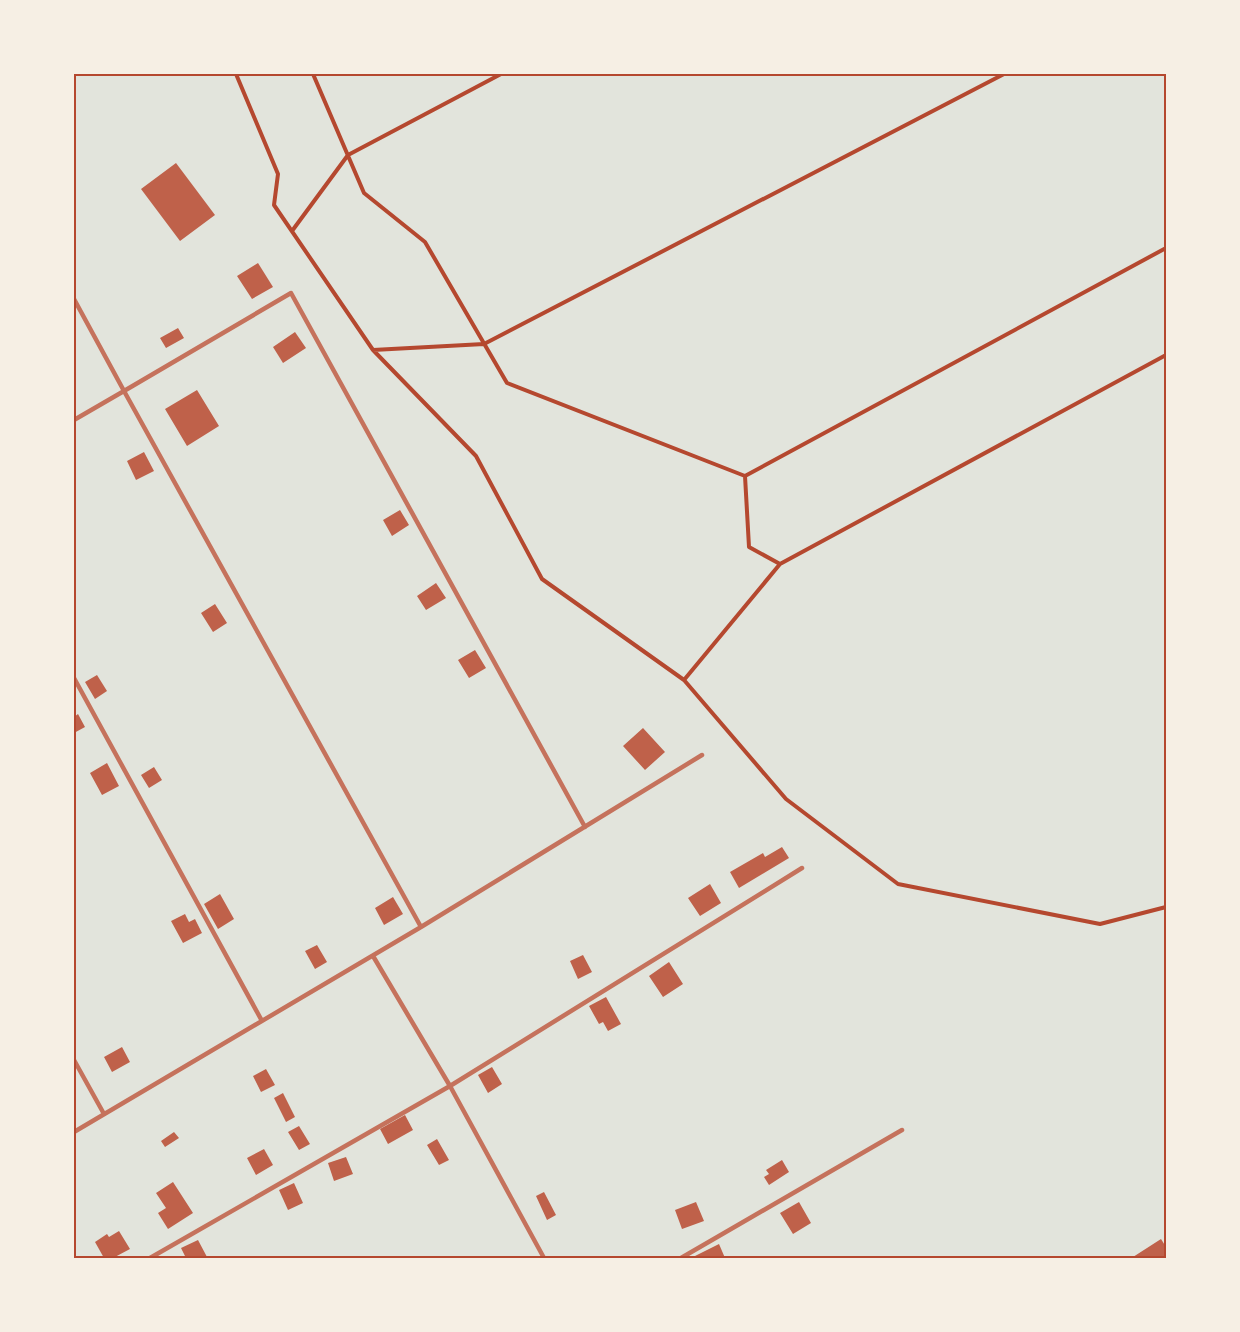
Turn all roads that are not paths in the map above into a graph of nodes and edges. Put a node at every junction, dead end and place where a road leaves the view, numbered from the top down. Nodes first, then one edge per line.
1 (74, 299) edge
2 (124, 391) junction
3 (74, 420) edge
4 (74, 678) edge
5 (702, 755) dead end
6 (585, 827) junction
7 (802, 868) dead end
8 (421, 927) junction
9 (373, 956) junction
10 (262, 1021) junction
11 (74, 1060) edge
12 (450, 1086) junction
13 (104, 1114) junction
14 (902, 1130) dead end
15 (74, 1132) edge
16 (150, 1258) edge
17 (544, 1258) edge
18 (681, 1258) edge

1 - 2 lane
2 - 3 lane
2 - 6 lane
2 - 8 lane
4 - 10 lane
5 - 6 lane
6 - 8 lane
7 - 12 lane
8 - 9 lane
9 - 10 lane
9 - 12 lane
10 - 13 lane
11 - 13 lane
12 - 16 lane
12 - 17 lane
13 - 15 lane
14 - 18 lane

